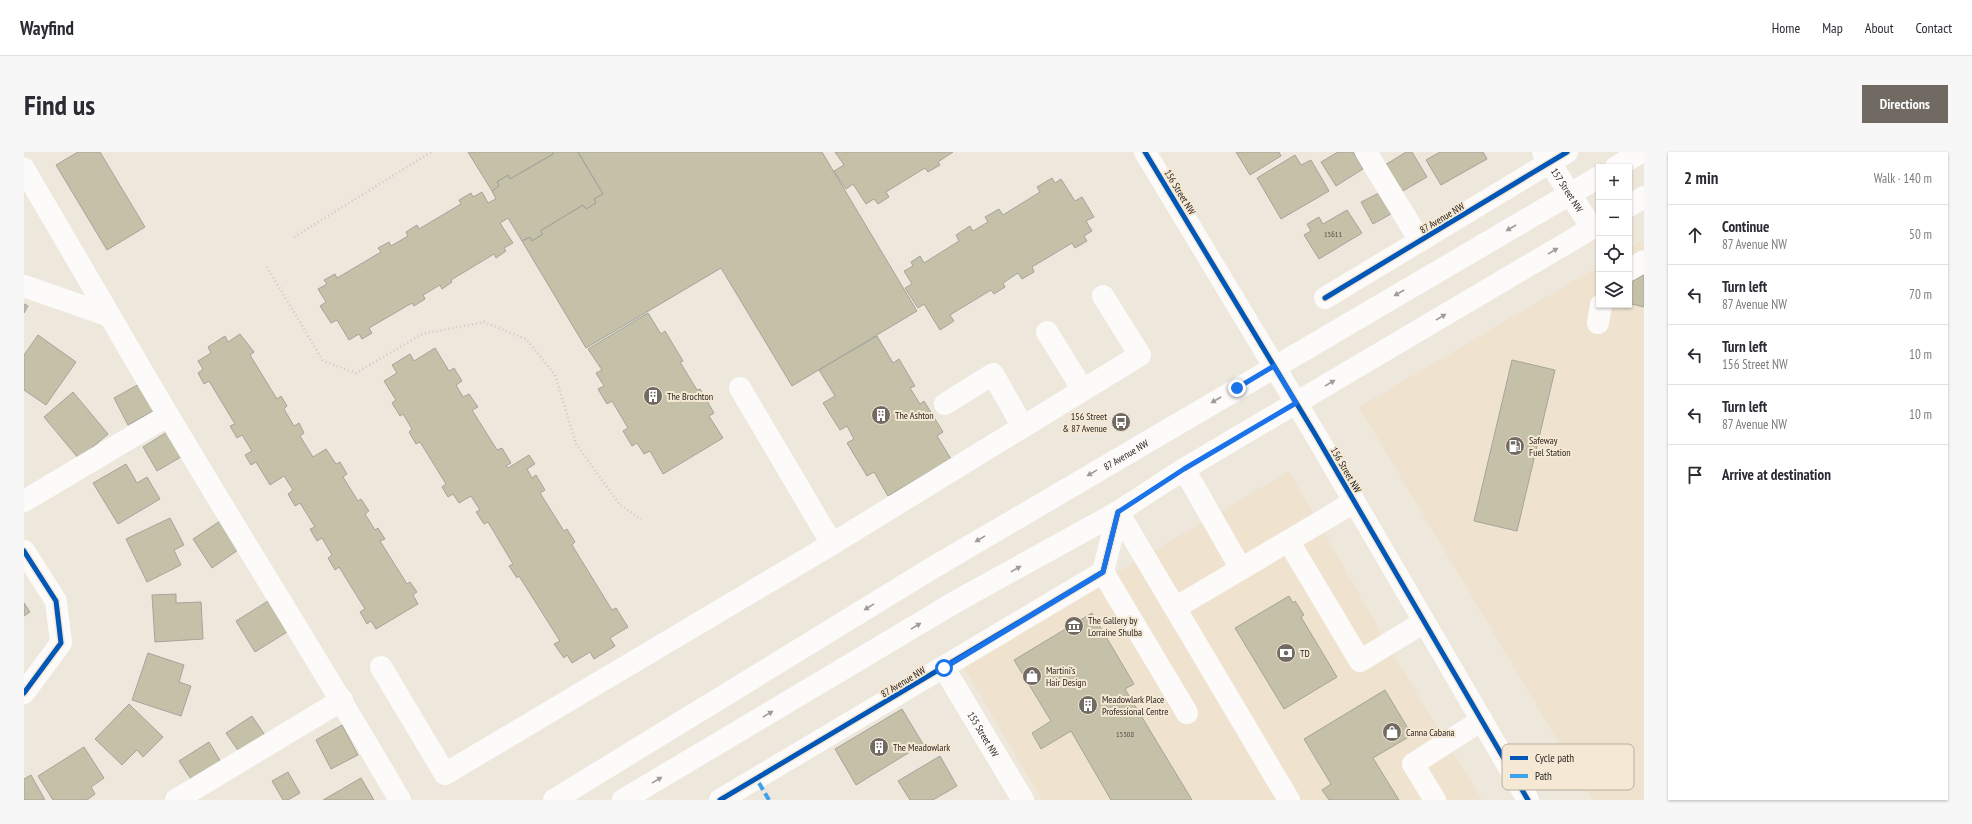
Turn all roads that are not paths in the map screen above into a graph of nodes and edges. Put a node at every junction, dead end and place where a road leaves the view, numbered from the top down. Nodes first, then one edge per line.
1 (1145, 152) edge
2 (1366, 152) edge
3 (1641, 152) edge
4 (1553, 155) edge
5 (1621, 164) edge
6 (24, 169) edge
7 (1596, 179) edge
8 (1569, 194) junction
9 (1644, 197) edge
10 (1632, 204) edge
11 (1595, 226) edge
12 (1420, 242) junction
13 (1644, 261) edge
14 (1632, 268) edge
15 (24, 286) edge
16 (1103, 296) dead end
17 (1325, 298) dead end
18 (110, 316) junction
19 (1047, 332) dead end
20 (1274, 366) junction
21 (740, 388) dead end
22 (1083, 390) junction
23 (1296, 403) junction
24 (945, 404) dead end
25 (167, 416) junction
26 (1023, 427) junction
27 (1184, 469) junction
28 (24, 501) edge
29 (1354, 502) junction
30 (1118, 512) junction
31 (1289, 542) junction
32 (832, 544) junction
33 (24, 552) edge
34 (1242, 569) junction
35 (1103, 572) junction
36 (1175, 608) junction
37 (1424, 622) junction
38 (381, 667) dead end
39 (944, 668) junction
40 (24, 694) edge
41 (342, 700) junction
42 (1187, 713) dead end
43 (1482, 720) junction
44 (1502, 755) edge
45 (1522, 790) edge
46 (176, 800) edge
47 (400, 800) edge
48 (554, 800) edge
49 (623, 800) edge
50 (720, 800) edge
51 (1022, 800) edge
52 (1289, 800) edge
53 (1435, 800) edge
54 (1528, 800) edge

1 - 20 main road, 156 Street NW
2 - 12 main road
3 - 5 main road
4 - 8 main road, 157 Street NW
4 - 12 main road, 87 Avenue NW
6 - 18 main road
7 - 8 main road, 87 Avenue NW
8 - 11 main road, 157 Street NW
8 -> 20 main road, 87 Avenue NW
9 - 10 main road
23 -> 11 main road
12 - 17 main road, 87 Avenue NW
13 - 14 main road
15 - 18 main road
16 - 22 main road
18 - 25 main road
19 - 22 main road
20 - 23 main road, 156 Street NW
20 -> 48 main road, 87 Avenue NW
21 - 32 main road
22 - 26 main road
23 - 27 main road
23 - 29 main road, 156 Street NW
24 - 26 main road
25 - 28 main road
25 - 41 main road
26 - 32 main road
27 - 30 main road
27 - 34 main road
29 - 31 main road
29 - 37 main road, 156 Street NW
30 - 35 main road
30 - 36 main road
49 -> 30 main road
31 - 34 main road
31 - 37 main road
32 - 38 main road
33 - 40 main road
34 - 36 main road
35 - 39 main road, 87 Avenue NW
35 - 42 main road
36 - 52 main road
37 - 43 main road, 156 Street NW
39 - 50 main road, 87 Avenue NW
39 - 51 main road, 155 Street NW
41 - 46 main road
41 - 47 main road
43 - 44 main road, 156 Street NW
43 - 53 main road
45 - 54 main road, 156 Street NW

